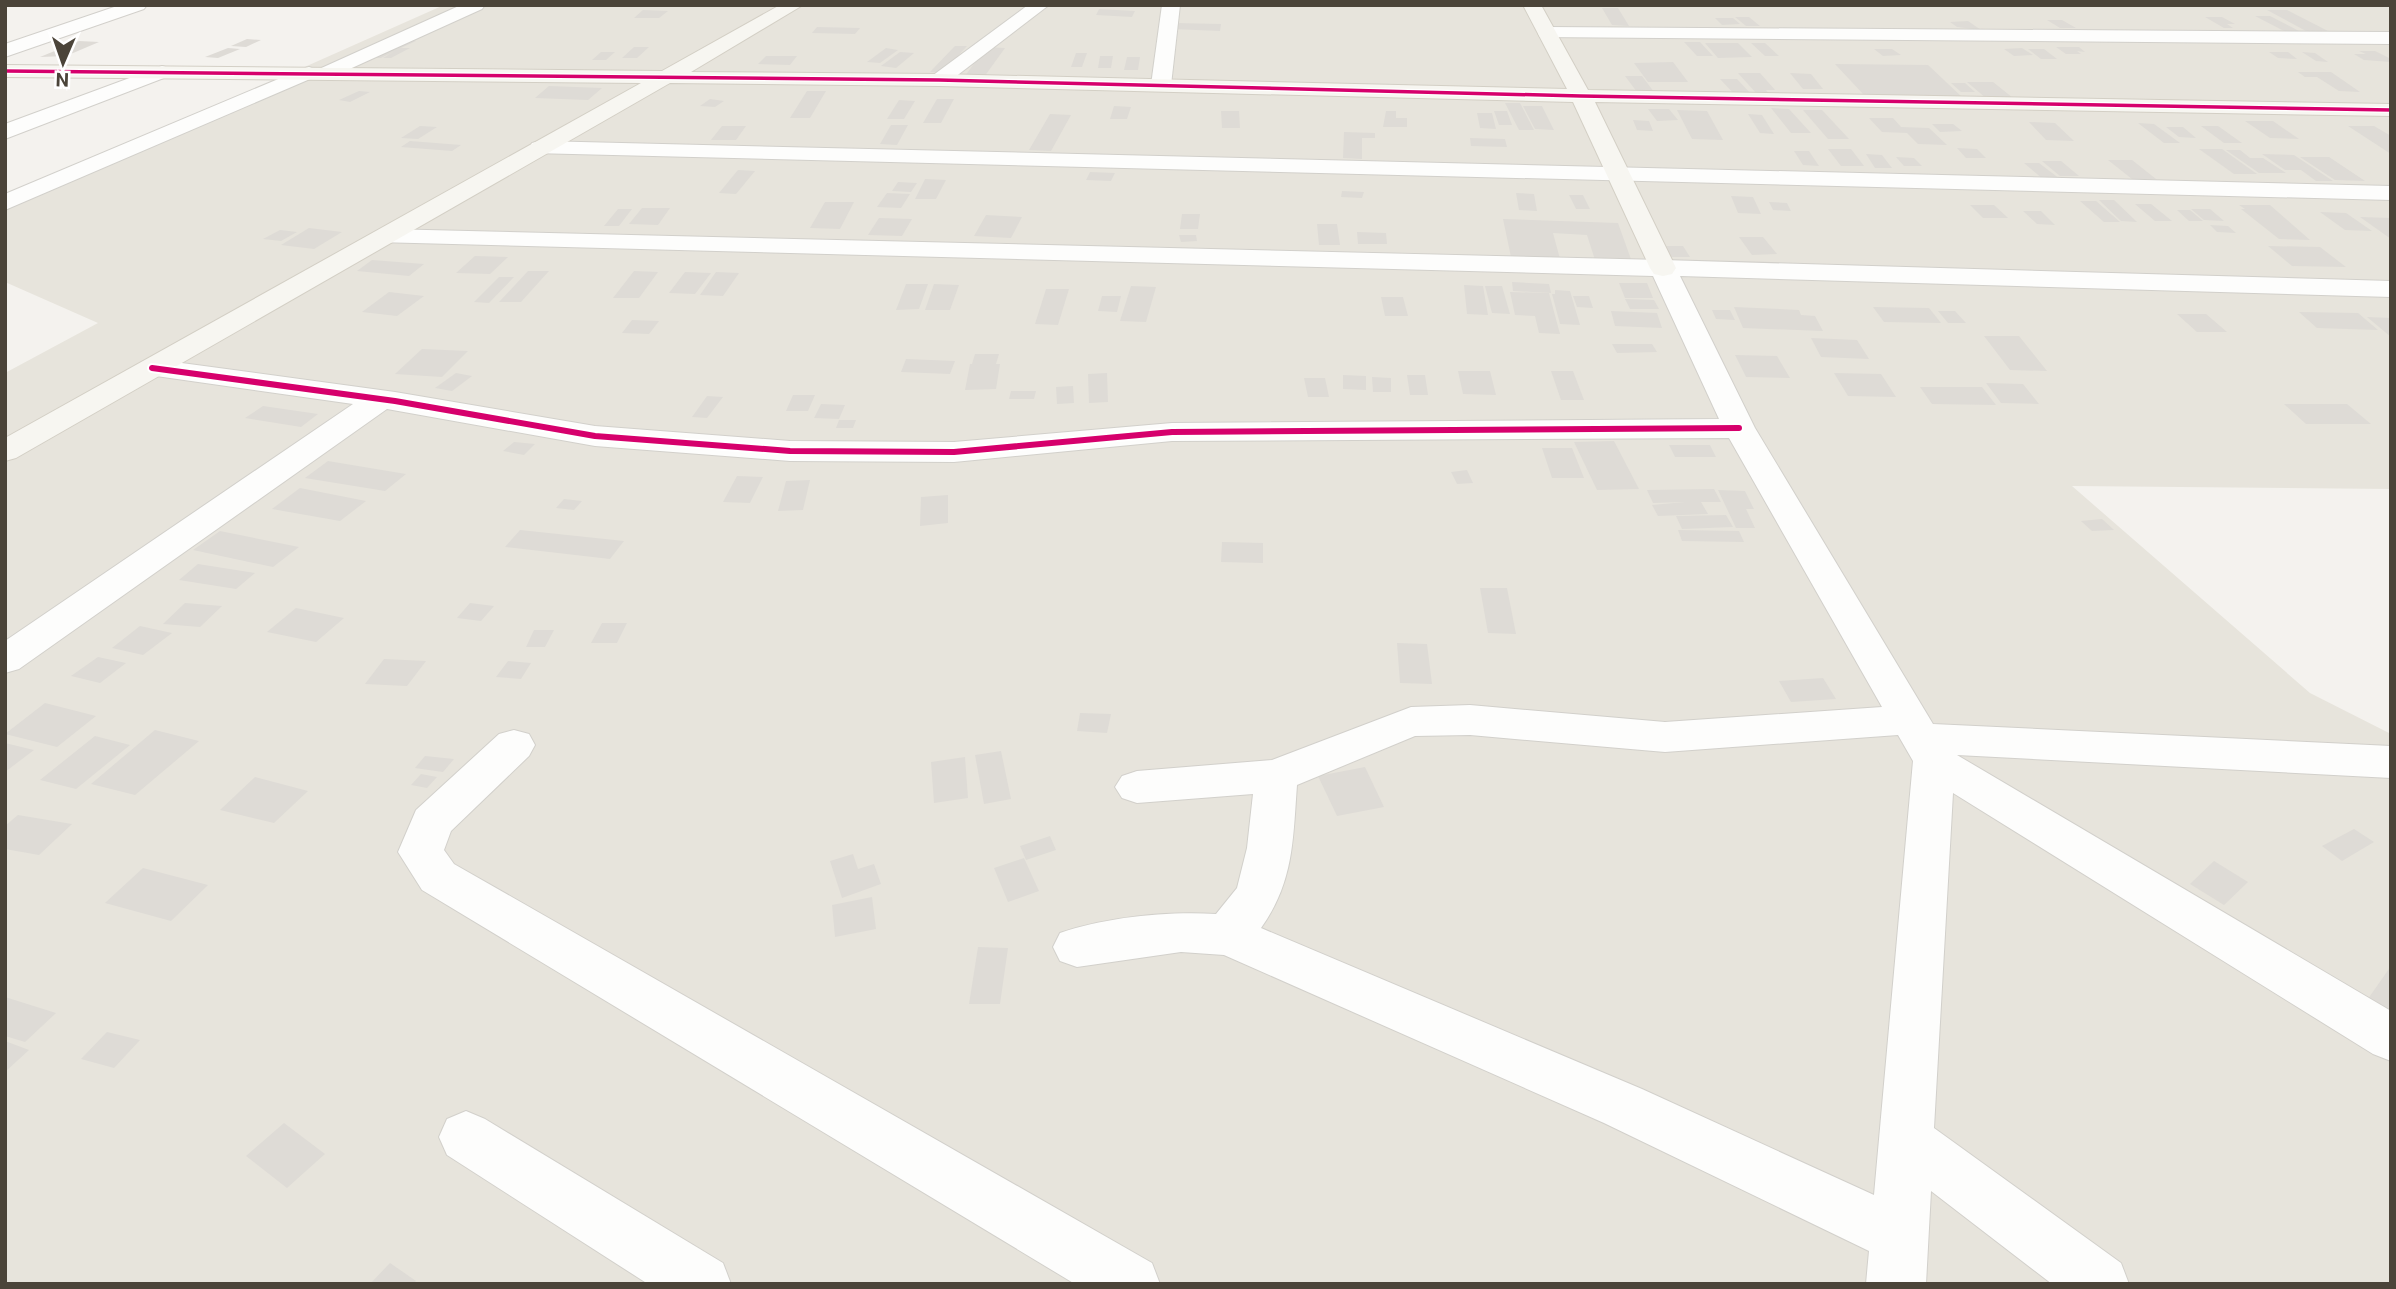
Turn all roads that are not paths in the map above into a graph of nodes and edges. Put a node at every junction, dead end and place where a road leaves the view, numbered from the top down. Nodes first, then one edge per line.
1 (138, 5) edge
2 (476, 5) edge
3 (794, 5) edge
4 (1040, 5) edge
5 (1171, 5) edge
6 (1532, 5) edge
7 (1547, 33) junction
8 (2391, 38) edge
9 (5, 51) edge
10 (5, 71) edge
11 (162, 72) junction
12 (317, 73) junction
13 (665, 76) junction
14 (939, 80) junction
15 (1161, 85) junction
16 (1581, 96) junction
17 (2391, 110) edge
18 (5, 132) edge
19 (540, 148) junction
20 (1621, 175) junction
21 (2391, 193) edge
22 (5, 202) edge
23 (385, 237) junction
24 (1663, 268) junction
25 (2391, 289) edge
26 (152, 368) junction
27 (381, 399) junction
28 (1739, 428) junction
29 (5, 451) edge
30 (5, 660) edge
31 (1921, 739) junction
32 (514, 745) dead end
33 (2385, 765) edge
34 (1276, 776) junction
35 (1137, 786) dead end
36 (1228, 935) junction
37 (1077, 947) dead end
38 (2391, 1038) edge
39 (466, 1137) dead end
40 (1908, 1140) junction
41 (1898, 1260) edge
42 (702, 1284) edge
43 (1131, 1284) edge
44 (2100, 1284) edge

1 - 9 street
2 - 12 street
3 - 13 street
4 - 14 street
5 - 15 street
6 - 7 street
7 - 8 street
7 - 16 street
10 - 11 street
11 - 12 street
11 - 18 street
12 - 13 street
12 - 22 street
13 - 14 street
13 - 19 street
14 - 15 street
15 - 16 street
16 - 17 street
16 - 20 street
19 - 20 street
19 - 23 street
20 - 21 street
20 - 24 street
23 - 24 street
23 - 26 street
24 - 25 street
24 - 28 street
26 - 27 street
26 - 29 street
27 - 28 street
27 - 30 street
28 - 31 street
31 - 33 street
31 - 34 street
31 - 38 street
31 - 40 street
32 - 43 street
34 - 35 street
34 - 36 street
36 - 37 street
36 - 41 street
39 - 42 street
40 - 41 street
40 - 44 street

